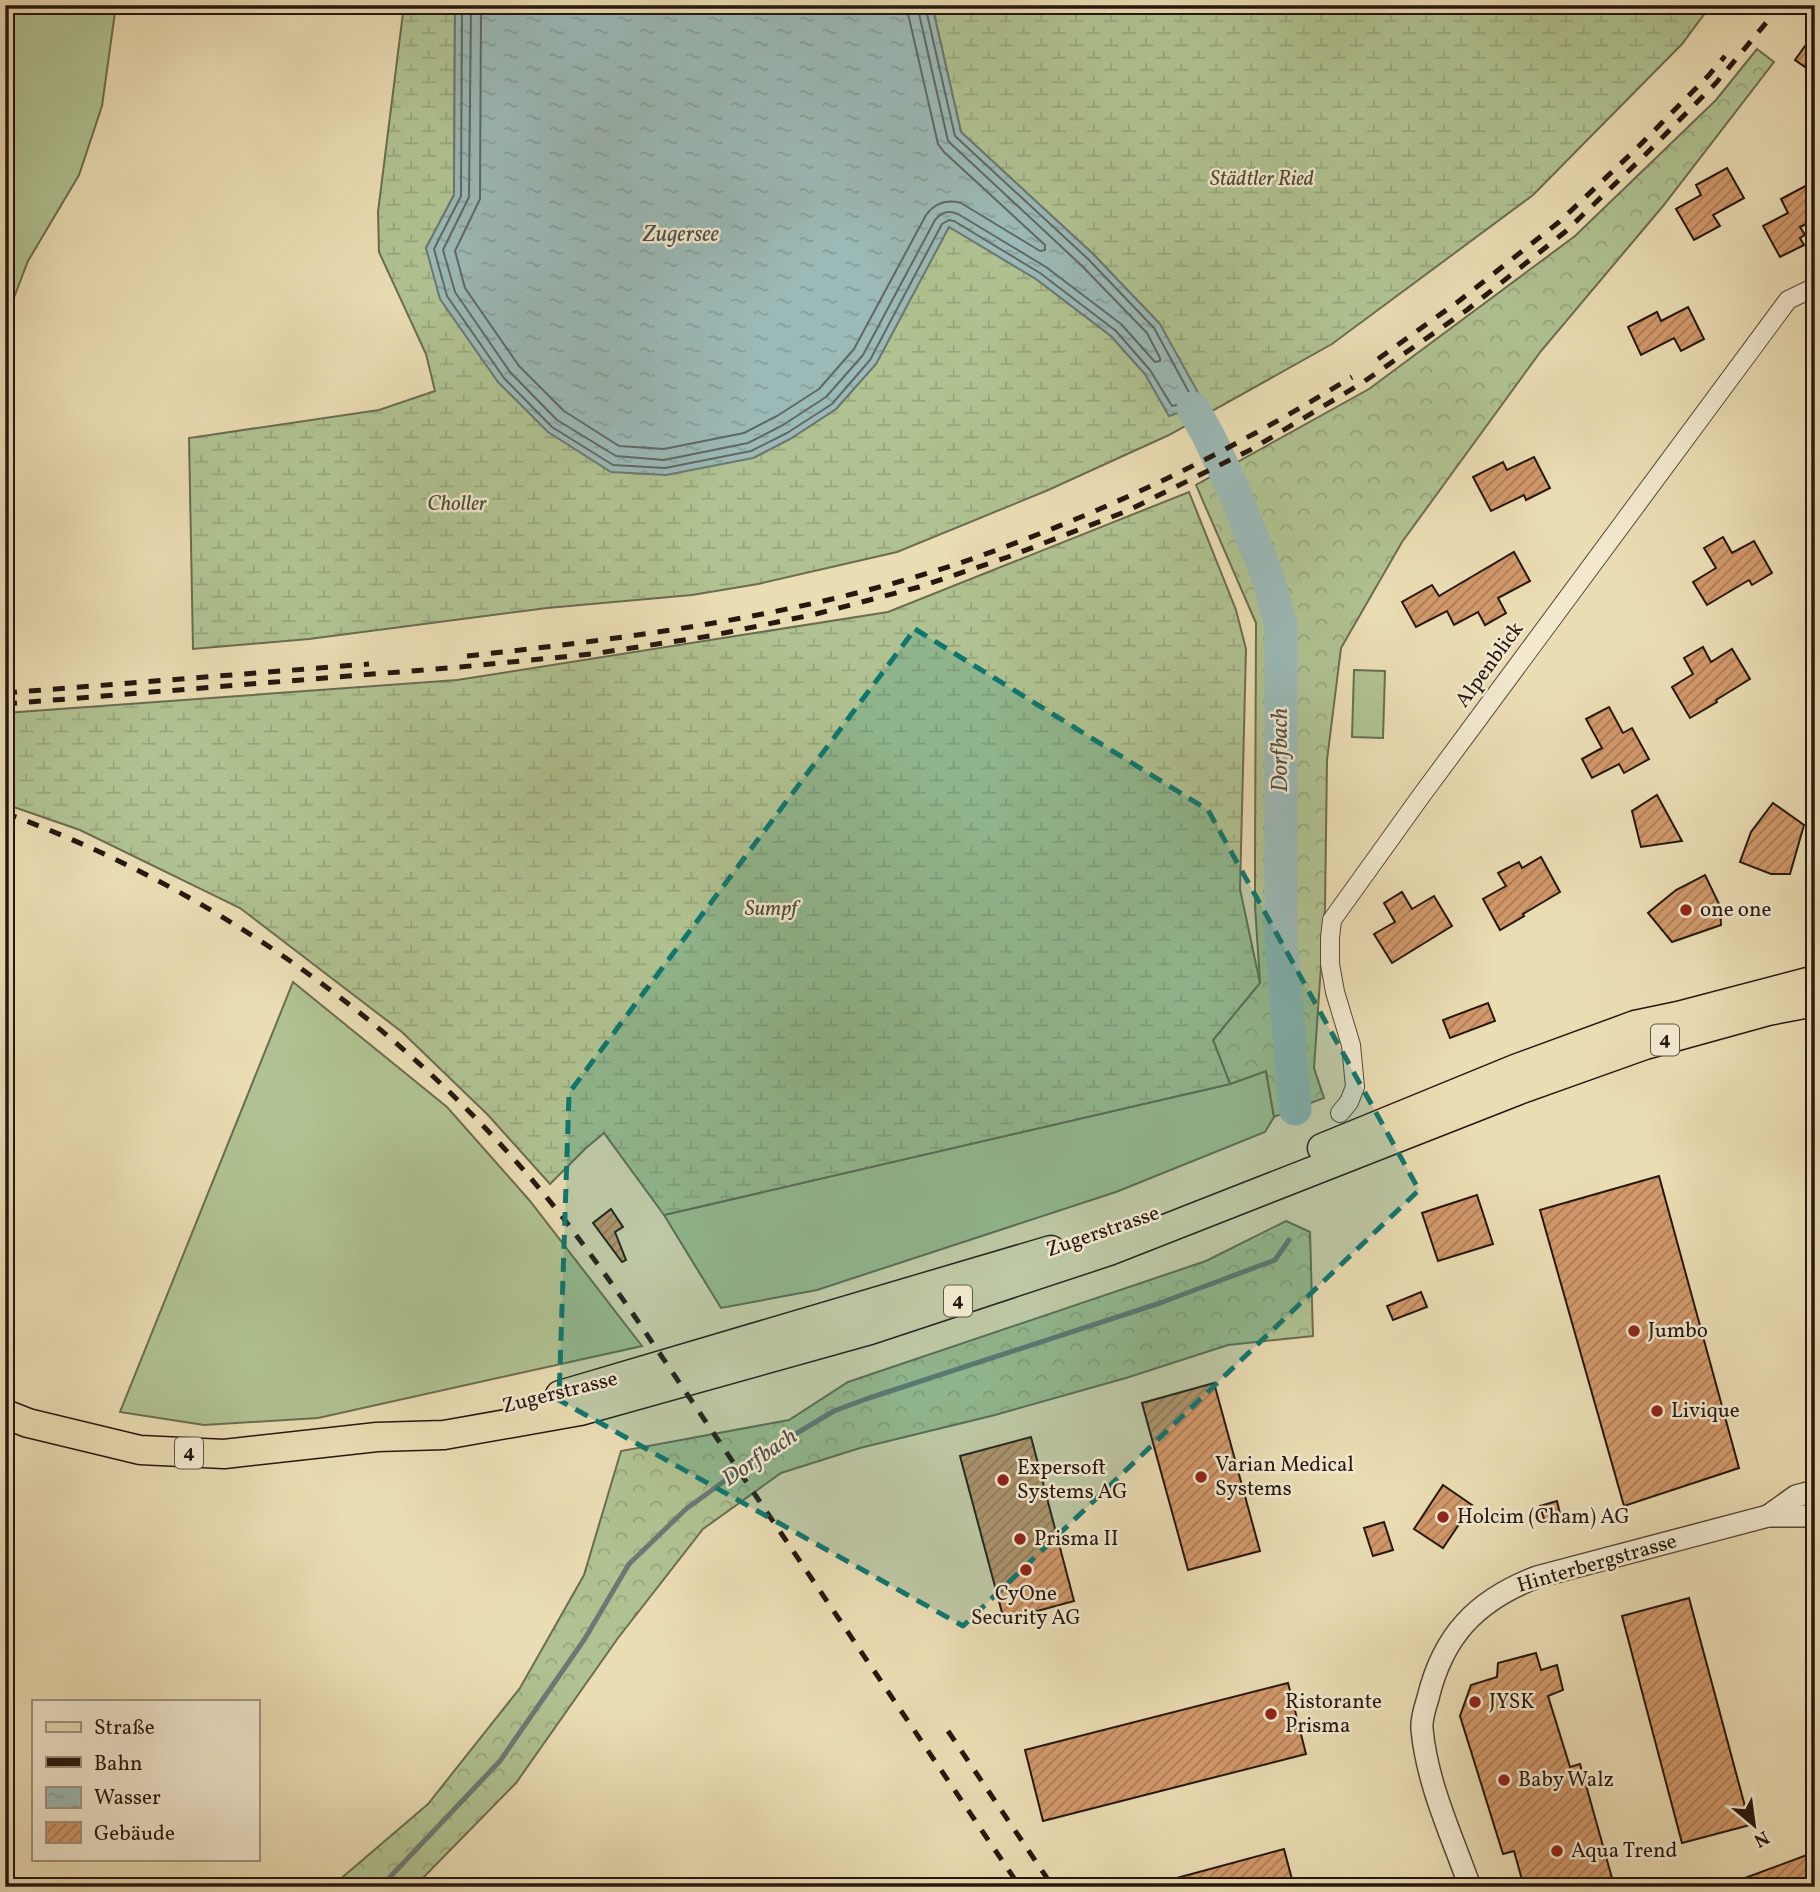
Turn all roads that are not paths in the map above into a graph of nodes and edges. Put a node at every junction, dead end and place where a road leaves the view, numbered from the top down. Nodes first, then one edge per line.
1 (1815, 288) edge
2 (1815, 962) edge
3 (1815, 980) edge
4 (1815, 1002) edge
5 (1815, 1021) edge
6 (1635, 1025) junction
7 (1519, 1090) junction
8 (1340, 1113) dead end
9 (5, 1414) edge
10 (377, 1437) junction
11 (1815, 1491) edge
12 (1815, 1514) edge
13 (1768, 1516) junction
14 (1470, 1887) edge

1 - 8 street, Alpenblick
2 - 6 main road, 4
3 - 6 main road, Zugerstrasse / 4
4 - 7 main road, Zugerstrasse / 4
5 - 7 main road
6 - 10 main road, Zugerstrasse / 4
7 - 10 main road, Zugerstrasse / 4
9 - 10 main road, Zugerstrasse / 4
11 - 13 street, Hinterbergstrasse
12 - 13 street, Hinterbergstrasse
13 - 14 street, Hinterbergstrasse

